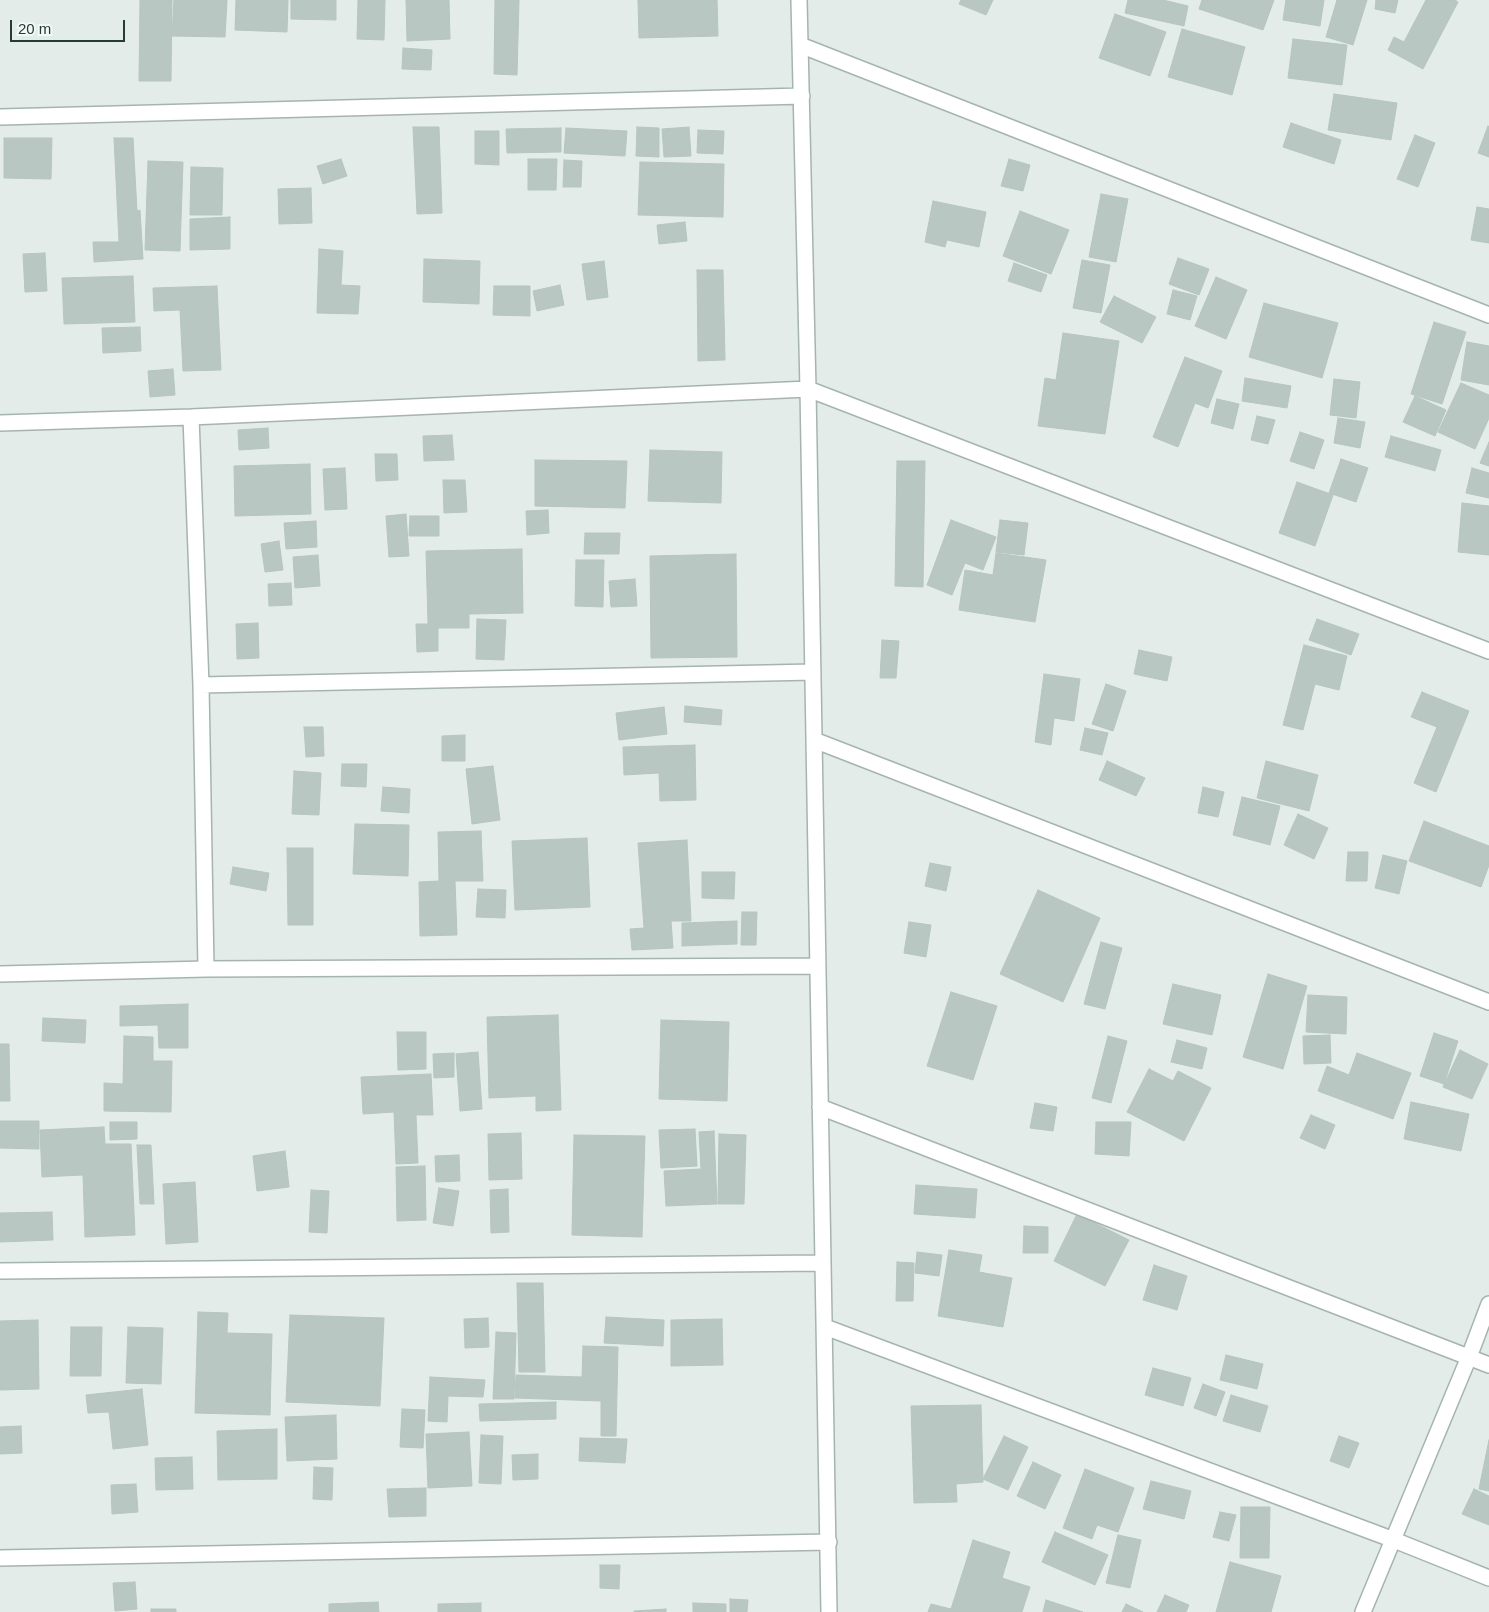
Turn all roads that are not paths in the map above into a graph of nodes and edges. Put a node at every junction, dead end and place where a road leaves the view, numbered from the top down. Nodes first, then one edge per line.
1 (799, 0) edge
2 (800, 45) junction
3 (802, 96) junction
4 (0, 117) edge
5 (1489, 315) edge
6 (808, 389) junction
7 (191, 417) junction
8 (0, 423) edge
9 (1489, 651) edge
10 (813, 672) junction
11 (201, 685) junction
12 (814, 740) junction
13 (818, 966) junction
14 (206, 969) junction
15 (0, 974) edge
16 (1489, 1002) edge
17 (820, 1107) junction
18 (822, 1263) junction
19 (0, 1271) edge
20 (1489, 1304) edge
21 (824, 1327) junction
22 (1469, 1357) junction
23 (1489, 1365) edge
24 (1394, 1540) junction
25 (829, 1542) junction
26 (0, 1558) edge
27 (1489, 1578) edge
28 (829, 1612) edge
29 (1363, 1612) edge

1 - 2 street
2 - 3 street
2 - 5 street
3 - 4 street
3 - 6 street
6 - 7 street
6 - 9 street
6 - 10 street
7 - 8 street
7 - 11 street
10 - 11 street
10 - 12 street
11 - 14 street
12 - 13 street
12 - 16 street
13 - 14 street
13 - 17 street
14 - 15 street
17 - 18 street
17 - 22 street
18 - 19 street
18 - 21 street
20 - 22 street
21 - 24 street
21 - 25 street
22 - 23 street
22 - 24 street
24 - 27 street
24 - 29 street
25 - 26 street
25 - 28 street

